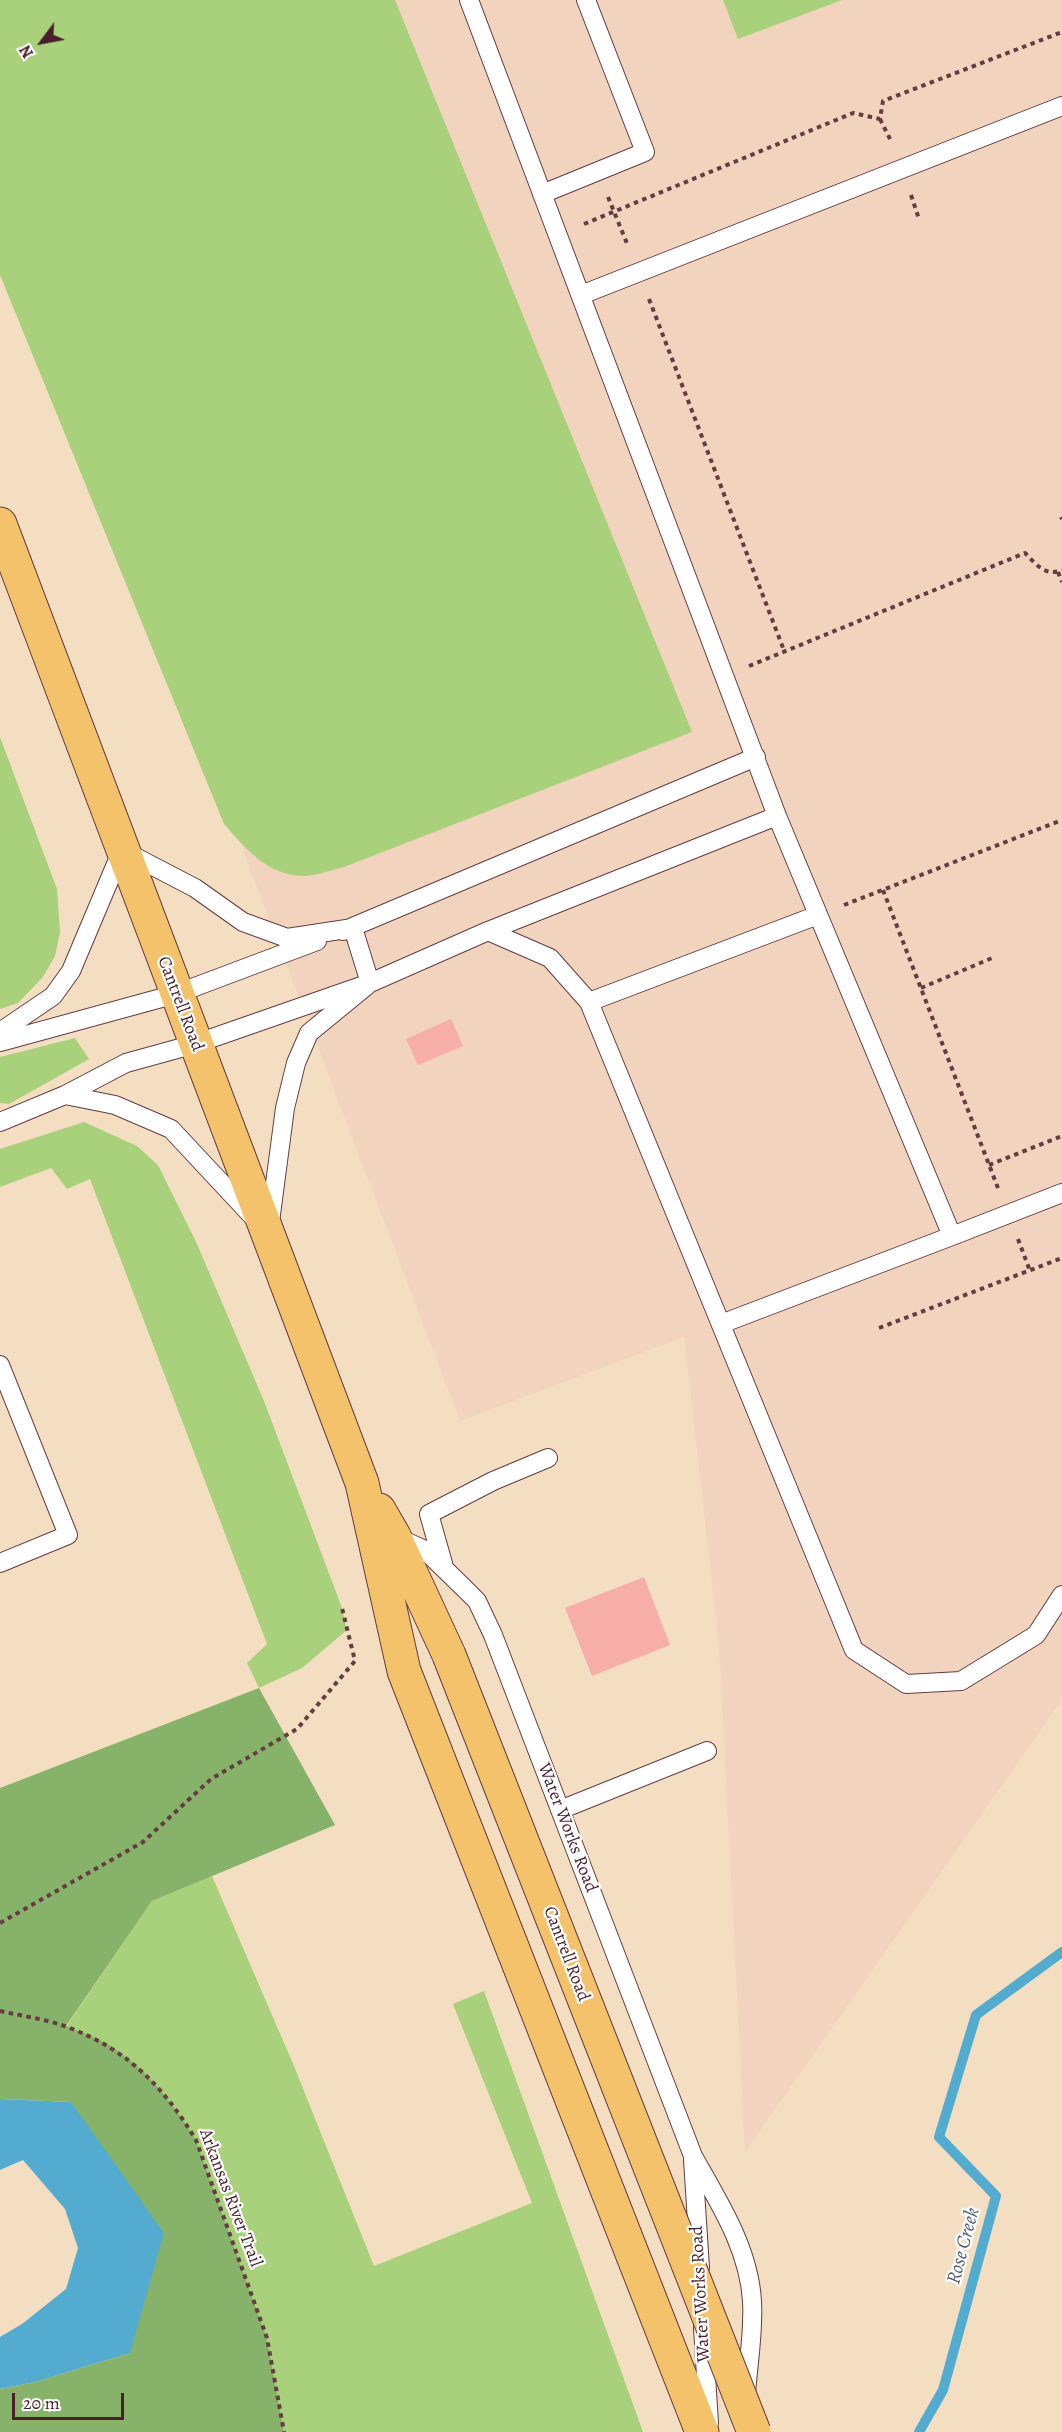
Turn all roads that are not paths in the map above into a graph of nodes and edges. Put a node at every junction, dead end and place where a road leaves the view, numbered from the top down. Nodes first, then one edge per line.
1 (469, 0) edge
2 (586, 0) edge
3 (1062, 106) edge
4 (542, 194) junction
5 (581, 295) junction
6 (0, 524) edge
7 (756, 757) junction
8 (777, 816) junction
9 (122, 850) junction
10 (818, 915) junction
11 (353, 928) junction
12 (488, 931) junction
13 (370, 983) junction
14 (176, 994) junction
15 (589, 1002) junction
16 (0, 1032) edge
17 (0, 1042) edge
18 (195, 1044) junction
19 (64, 1095) junction
20 (0, 1122) edge
21 (1062, 1193) edge
22 (268, 1233) junction
23 (952, 1236) junction
24 (721, 1324) junction
25 (0, 1365) edge
26 (548, 1458) dead end
27 (362, 1483) junction
28 (394, 1536) junction
29 (0, 1563) edge
30 (444, 1569) junction
31 (1062, 1595) edge
32 (707, 1751) dead end
33 (560, 1810) junction
34 (693, 2156) junction
35 (702, 2432) edge
36 (710, 2432) edge
37 (743, 2432) edge
38 (754, 2432) edge

1 - 4 lane
2 - 4 lane
3 - 5 lane
4 - 5 lane
5 - 7 lane
6 - 9 main road, Cantrell Road
7 - 8 lane
7 - 11 lane
8 - 10 lane
8 - 12 lane
9 - 11 lane
9 - 14 main road, Cantrell Road
9 - 16 lane
10 - 15 lane
10 - 23 lane
11 - 13 lane
11 - 14 lane
12 - 13 lane
12 - 15 lane
13 - 18 lane
13 - 22 lane
14 - 17 lane
14 - 18 main road, Cantrell Road
15 - 24 lane
18 - 19 lane
18 - 22 main road, Cantrell Road
19 - 20 lane
19 - 22 lane
21 - 23 lane
22 - 27 main road, Cantrell Road
23 - 24 lane
24 - 31 lane
25 - 29 lane
26 - 30 lane
27 - 28 main road, Cantrell Road
27 - 35 main road, Cantrell Road
28 - 30 lane, Water Works Road
28 - 38 main road, Cantrell Road, bridge
30 - 33 lane, Water Works Road
32 - 33 lane
33 - 34 lane, Water Works Road
34 - 36 lane, Water Works Road
34 - 37 lane, Water Works Road

